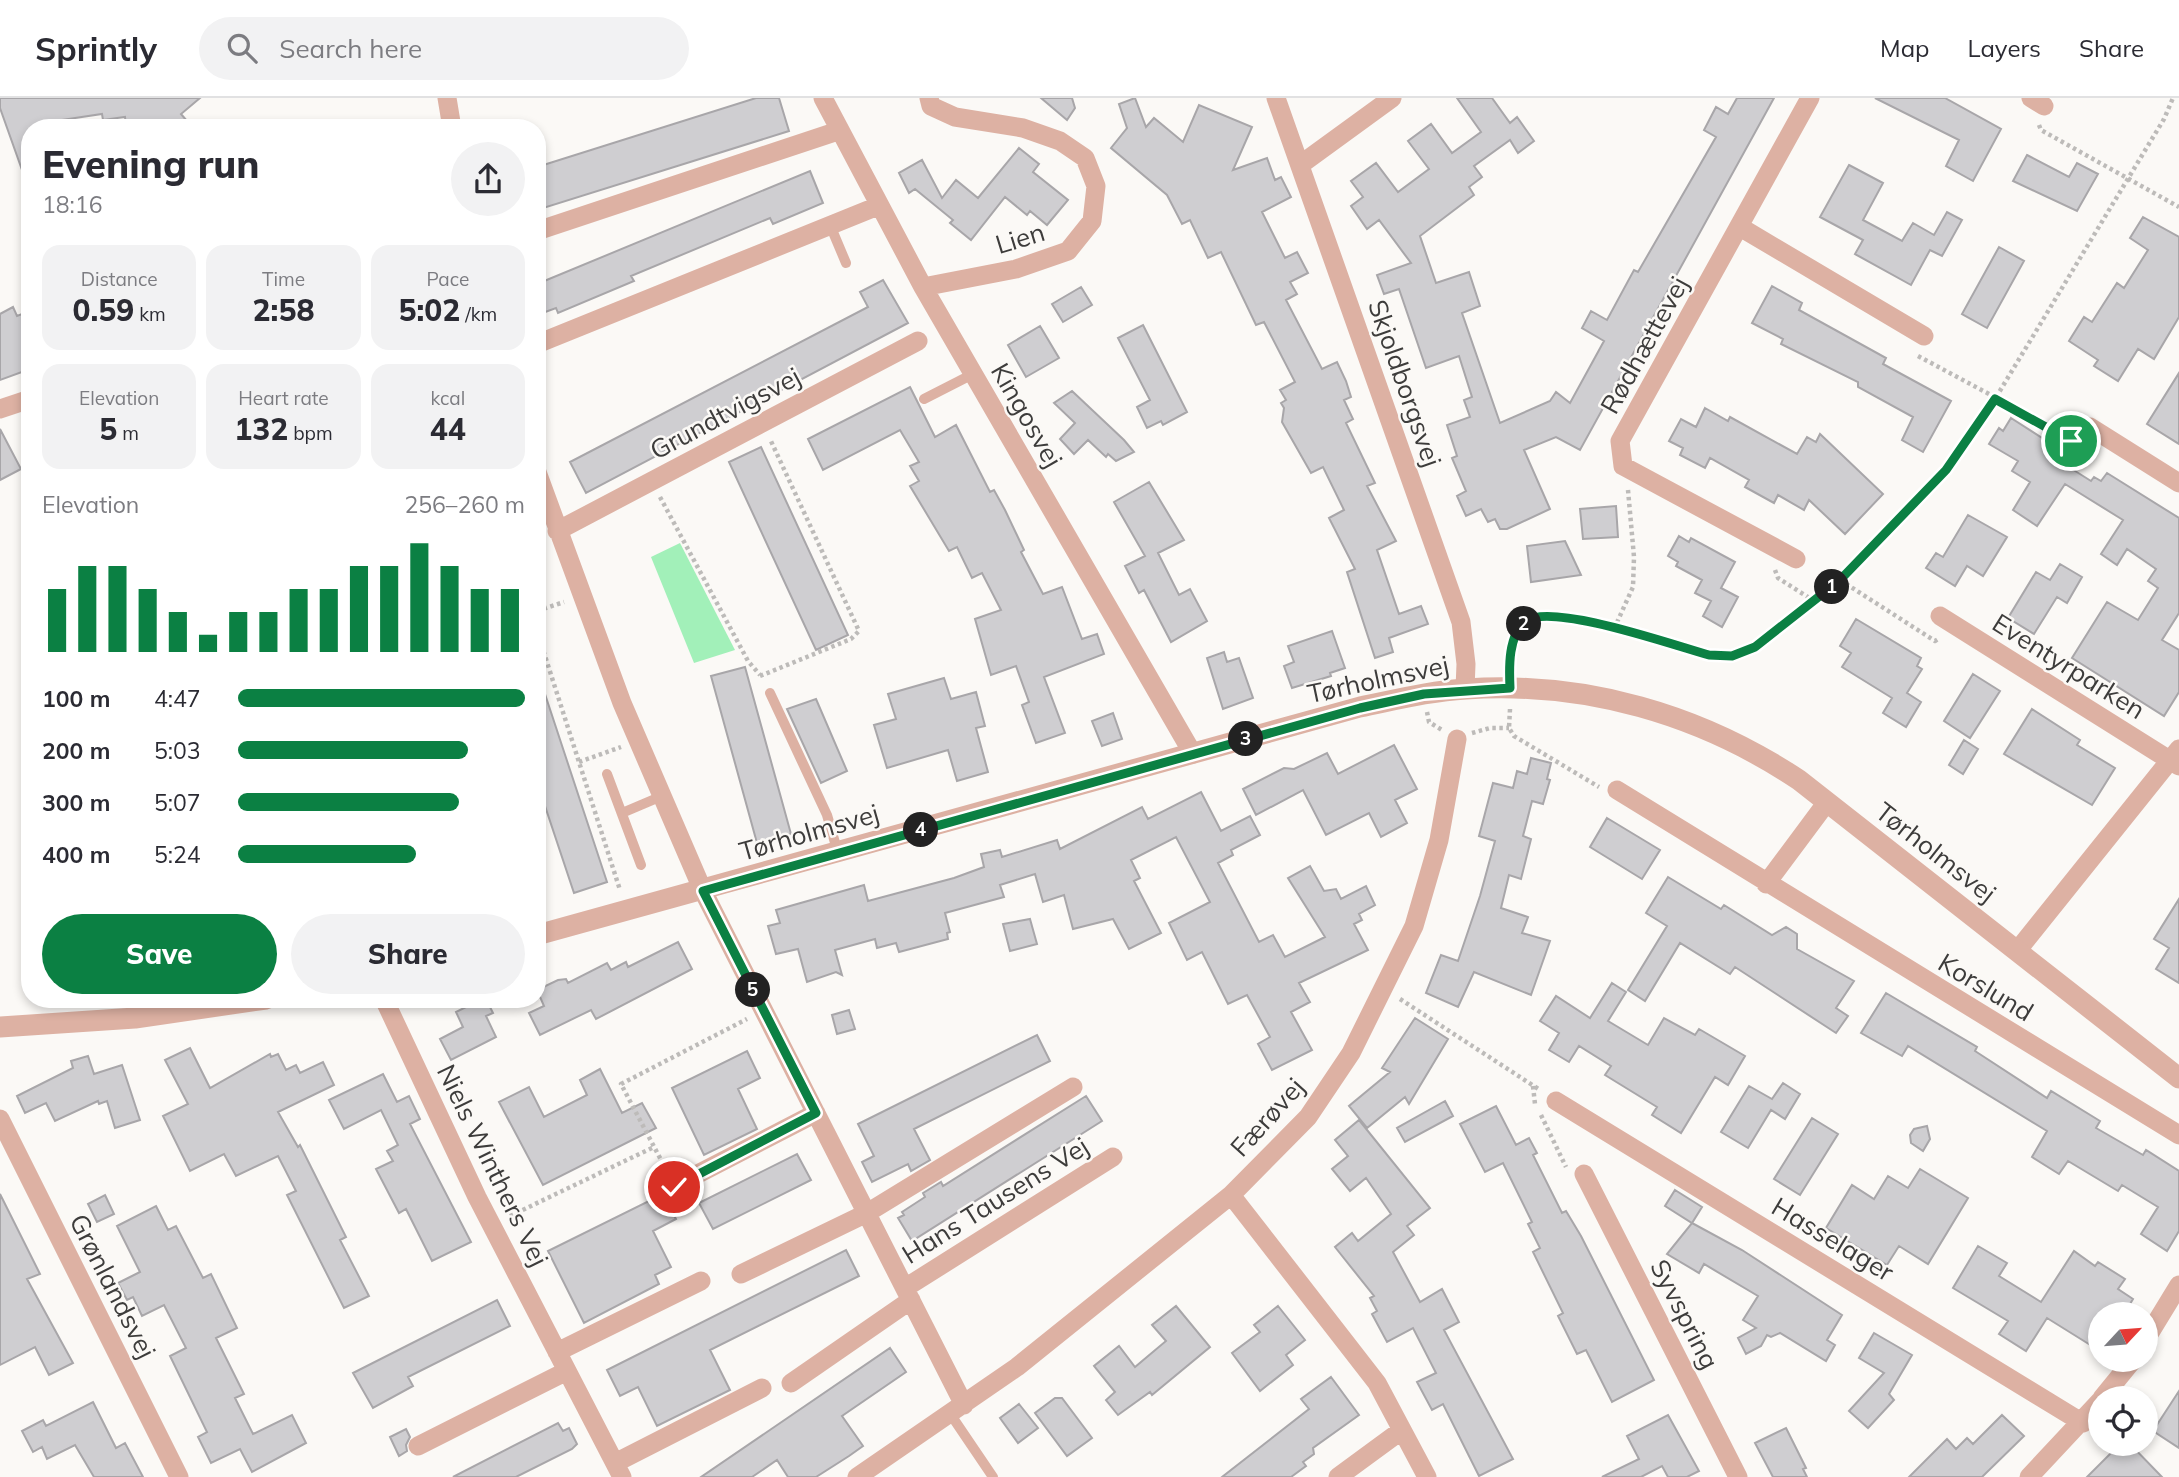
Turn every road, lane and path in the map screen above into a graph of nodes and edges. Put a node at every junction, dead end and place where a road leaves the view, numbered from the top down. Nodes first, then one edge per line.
1 (447, 98) edge
2 (823, 98) edge
3 (929, 98) edge
4 (1276, 98) edge
5 (1392, 98) edge
6 (1810, 98) edge
7 (2173, 98) edge
8 (2037, 108) edge
9 (450, 119) edge
10 (838, 131) junction
11 (1300, 165) junction
12 (2127, 176) junction
13 (878, 206) junction
14 (2179, 207) edge
15 (830, 225) junction
16 (1741, 227) junction
17 (546, 228) edge
18 (846, 263) dead end
19 (923, 287) junction
20 (1903, 323) junction
21 (1924, 336) dead end
22 (546, 340) edge
23 (918, 341) dead end
24 (973, 374) junction
25 (924, 399) dead end
26 (1995, 399) junction
27 (21, 402) edge
28 (0, 409) edge
29 (762, 423) junction
30 (2090, 427) dead end
31 (2107, 438) junction
32 (1623, 466) junction
33 (651, 481) junction
34 (2179, 483) edge
35 (546, 498) edge
36 (557, 531) junction
37 (1796, 559) dead end
38 (1840, 580) junction
39 (582, 597) junction
40 (546, 608) edge
41 (1940, 616) dead end
42 (1614, 628) junction
43 (1962, 629) junction
44 (546, 659) edge
45 (760, 676) junction
46 (1510, 688) junction
47 (1465, 689) junction
48 (770, 693) joint
49 (1424, 694) junction
50 (1509, 728) junction
51 (1457, 739) junction
52 (638, 741) junction
53 (1193, 754) junction
54 (2176, 758) edge
55 (579, 762) junction
56 (607, 774) dead end
57 (1617, 790) joint
58 (662, 796) junction
59 (1827, 802) junction
60 (622, 813) junction
61 (838, 853) junction
62 (642, 865) dead end
63 (1766, 884) junction
64 (703, 891) junction
65 (627, 912) junction
66 (546, 933) edge
67 (2017, 951) junction
68 (1385, 989) junction
69 (204, 1008) edge
70 (388, 1008) edge
71 (764, 1011) junction
72 (0, 1027) edge
73 (2179, 1078) edge
74 (1533, 1085) junction
75 (1073, 1087) dead end
76 (1556, 1101) joint
77 (816, 1113) junction
78 (0, 1119) edge
79 (2179, 1135) edge
80 (654, 1147) junction
81 (1113, 1157) dead end
82 (1584, 1174) joint
83 (690, 1178) joint
84 (1231, 1195) junction
85 (867, 1213) junction
86 (492, 1224) junction
87 (741, 1274) dead end
88 (701, 1281) dead end
89 (2179, 1285) edge
90 (908, 1294) junction
91 (2158, 1319) edge
92 (558, 1352) junction
93 (567, 1371) junction
94 (2123, 1372) edge
95 (790, 1383) dead end
96 (2112, 1386) edge
97 (762, 1388) dead end
98 (958, 1410) junction
99 (2088, 1417) edge
100 (2083, 1423) junction
101 (1402, 1430) junction
102 (418, 1446) dead end
103 (618, 1470) edge
104 (179, 1477) edge
105 (857, 1477) edge
106 (993, 1477) edge
107 (1338, 1477) edge
108 (1427, 1477) edge
109 (1738, 1477) edge
110 (2029, 1477) edge

1 - 9 street
2 - 10 street, Kingosvej
3 - 19 street, Lien
4 - 11 street, Skjoldborgsvej
5 - 11 street
6 - 16 street, Rødhættevej
7 - 12 path
8 - 12 path
10 - 13 street, Kingosvej
10 - 17 street
11 - 47 street, Skjoldborgsvej
12 - 14 path
12 - 26 path
13 - 15 street
13 - 19 street, Kingosvej
15 - 18 lane
15 - 22 street
16 - 20 street
16 - 32 street, Rødhættevej
19 - 24 street, Kingosvej
20 - 21 street
20 - 26 path
23 - 29 street, Grundtvigsvej
24 - 25 lane
24 - 53 street, Kingosvej
26 - 31 path
26 - 38 path
27 - 28 street
29 - 33 street, Grundtvigsvej
29 - 45 path
30 - 31 street
31 - 34 street
32 - 37 street
32 - 42 path
33 - 36 street, Grundtvigsvej
33 - 45 path
35 - 36 street
36 - 39 street
38 - 42 path
38 - 43 path
39 - 40 path
39 - 52 street
41 - 43 street, Eventyrparken
42 - 46 path
43 - 54 street, Eventyrparken
44 - 55 path
45 - 48 path
46 - 47 street, Tørholmsvej
46 - 50 path
46 - 59 street, Tørholmsvej
47 - 49 street, Tørholmsvej
48 - 61 lane
49 - 51 path
49 - 53 street, Tørholmsvej
50 - 51 path
50 - 57 path
51 - 68 street, Færøvej
52 - 55 path
52 - 58 street
53 - 61 street, Tørholmsvej
54 - 67 street, Eventyrparken
55 - 65 path
56 - 60 lane
57 - 63 street, Korslund
58 - 60 lane
58 - 64 street
59 - 63 street
59 - 67 street, Tørholmsvej
60 - 62 lane
61 - 64 street, Tørholmsvej
63 - 79 street, Korslund
64 - 65 street, Tørholmsvej
64 - 71 street, Hans Tausens Vej
65 - 66 street, Tørholmsvej
67 - 73 street, Tørholmsvej
68 - 74 path
68 - 84 street, Færøvej
69 - 72 street
70 - 86 street, Niels Winthers Vej
71 - 77 street, Hans Tausens Vej
71 - 80 path
74 - 76 path
74 - 82 path
75 - 85 street
76 - 100 street, Hasselager
77 - 83 street
77 - 85 street, Hans Tausens Vej
78 - 104 street, Grønlandsvej
80 - 83 path
80 - 86 path
81 - 90 street, Hans Tausens Vej
82 - 109 street, Syvspring
84 - 98 street, Færøvej
84 - 101 street
85 - 87 street
85 - 90 street, Hans Tausens Vej
86 - 92 street, Niels Winthers Vej
88 - 92 street
89 - 91 street
90 - 95 street, Hans Tausens Vej
90 - 98 street, Hans Tausens Vej
92 - 93 street, Niels Winthers Vej
93 - 102 street
93 - 103 street, Niels Winthers Vej
94 - 96 street
97 - 103 street, Niels Winthers Vej
98 - 105 street, Færøvej
98 - 106 lane
99 - 100 street
100 - 110 street
101 - 107 street
101 - 108 street

